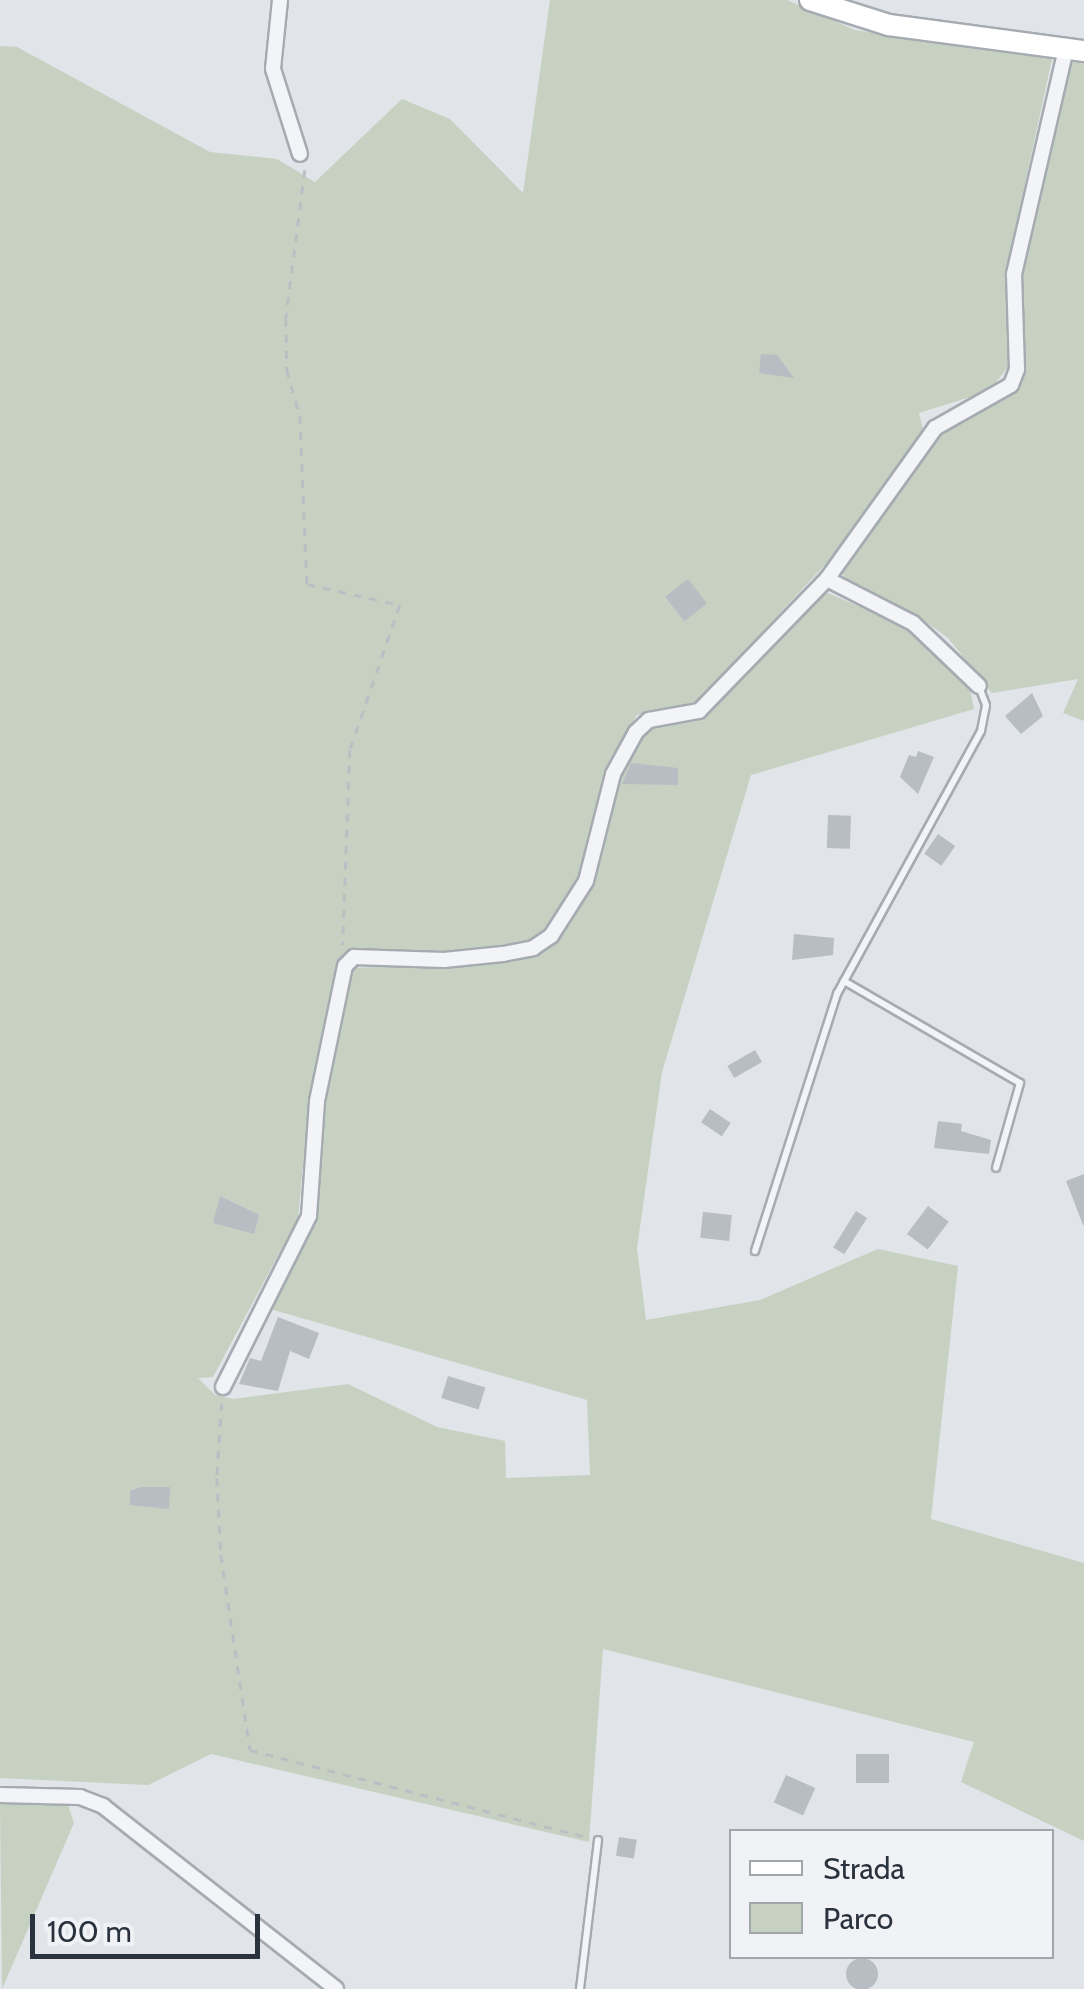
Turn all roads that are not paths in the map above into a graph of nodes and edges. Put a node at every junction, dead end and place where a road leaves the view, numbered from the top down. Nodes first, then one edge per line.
1 (280, 0) edge
2 (810, 0) edge
3 (1075, 50) edge
4 (300, 154) road end
5 (827, 579) junction
6 (979, 686) joint
7 (844, 981) junction
8 (996, 1168) dead end
9 (755, 1252) dead end
10 (223, 1387) road end
11 (0, 1795) edge
12 (598, 1840) road end
13 (336, 1989) edge
14 (580, 1989) edge

1 - 4 street
2 - 3 street
3 - 5 street
5 - 6 street
5 - 10 street
6 - 7 lane
7 - 8 lane
7 - 9 lane
11 - 13 street
12 - 14 lane

